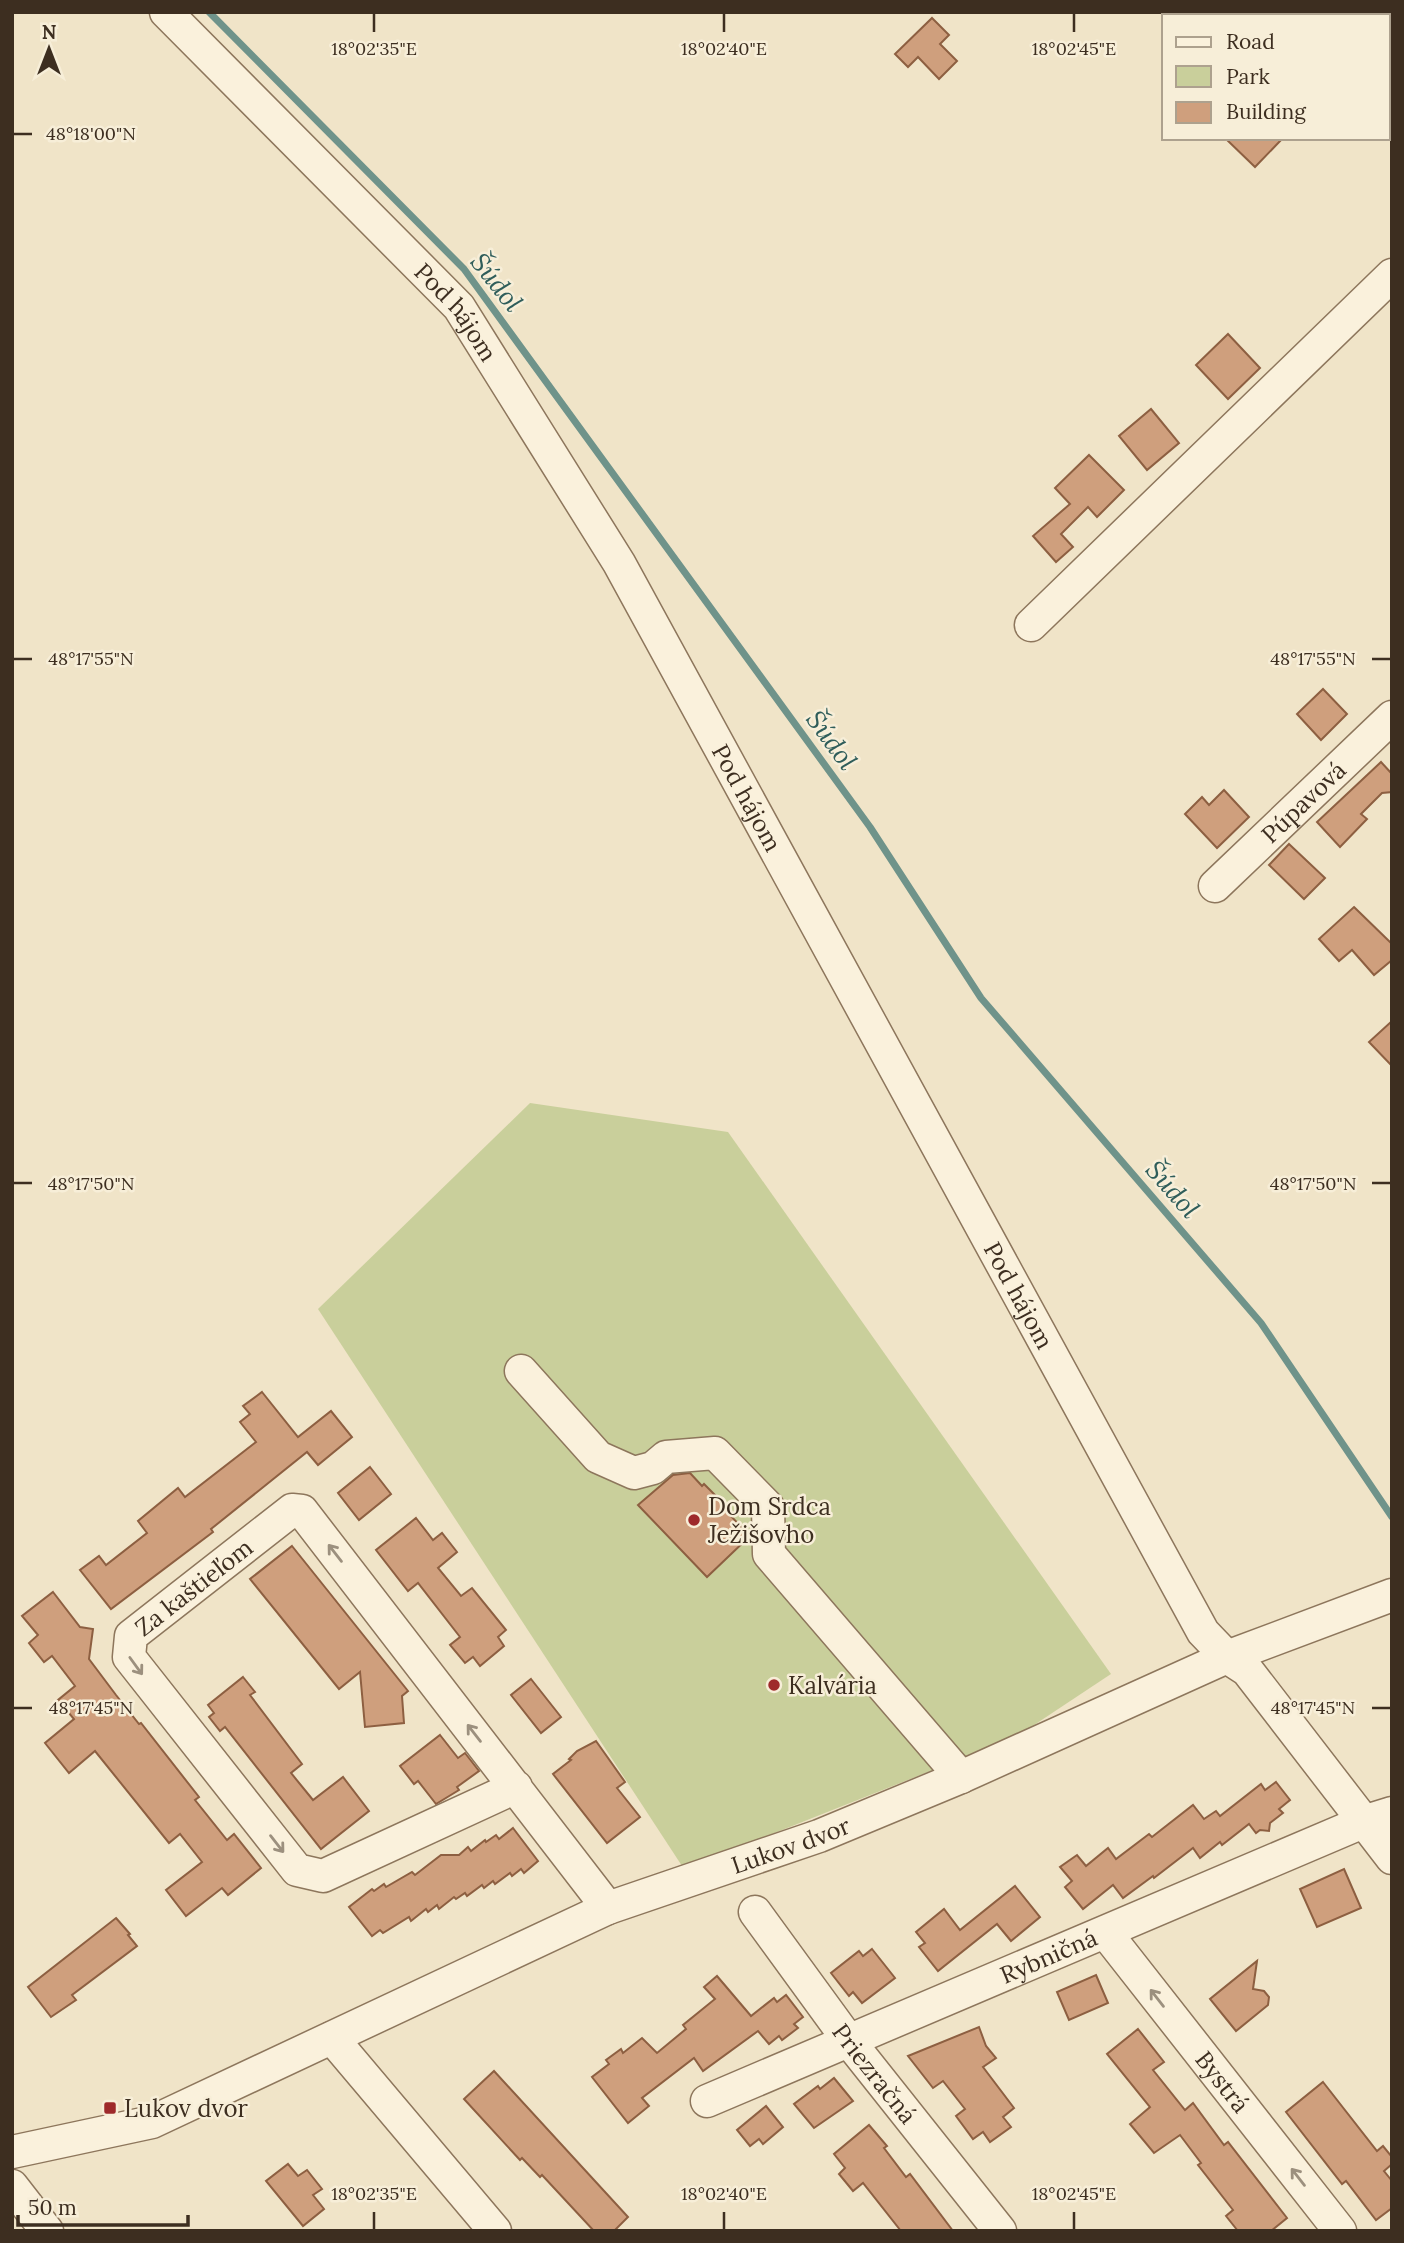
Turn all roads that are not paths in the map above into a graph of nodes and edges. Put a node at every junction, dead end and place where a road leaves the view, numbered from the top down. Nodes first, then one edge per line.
1 (166, 12) edge
2 (1392, 275) edge
3 (1031, 625) dead end
4 (1392, 718) edge
5 (1215, 886) dead end
6 (521, 1371) dead end
7 (1392, 1595) edge
8 (1227, 1657) junction
9 (961, 1777) junction
10 (516, 1787) junction
11 (1378, 1817) edge
12 (1392, 1858) edge
13 (608, 1908) junction
14 (755, 1912) dead end
15 (1106, 1933) junction
16 (332, 2038) junction
17 (849, 2041) junction
18 (707, 2101) dead end
19 (12, 2152) edge
20 (12, 2186) edge
21 (47, 2231) edge
22 (495, 2231) edge
23 (1000, 2231) edge
24 (1340, 2231) edge

1 - 8 street, Pod hájom
2 - 3 street
4 - 5 street, Púpavová
6 - 9 street
7 - 8 street, Lukov dvor
8 - 9 street, Lukov dvor
8 - 11 street, Pod hájom
9 - 13 street, Lukov dvor
10 -> 10 street, Za kaštieľom
10 - 13 street, Za kaštieľom
11 - 12 street, Pod hájom
11 - 15 street, Rybničná
13 - 16 street, Lukov dvor
14 - 17 street, Priezračná
15 - 17 street, Rybničná
24 -> 15 street, Bystrá
16 - 19 street, Lukov dvor
16 - 22 street
17 - 18 street, Rybničná
17 - 23 street, Priezračná
20 - 21 street

